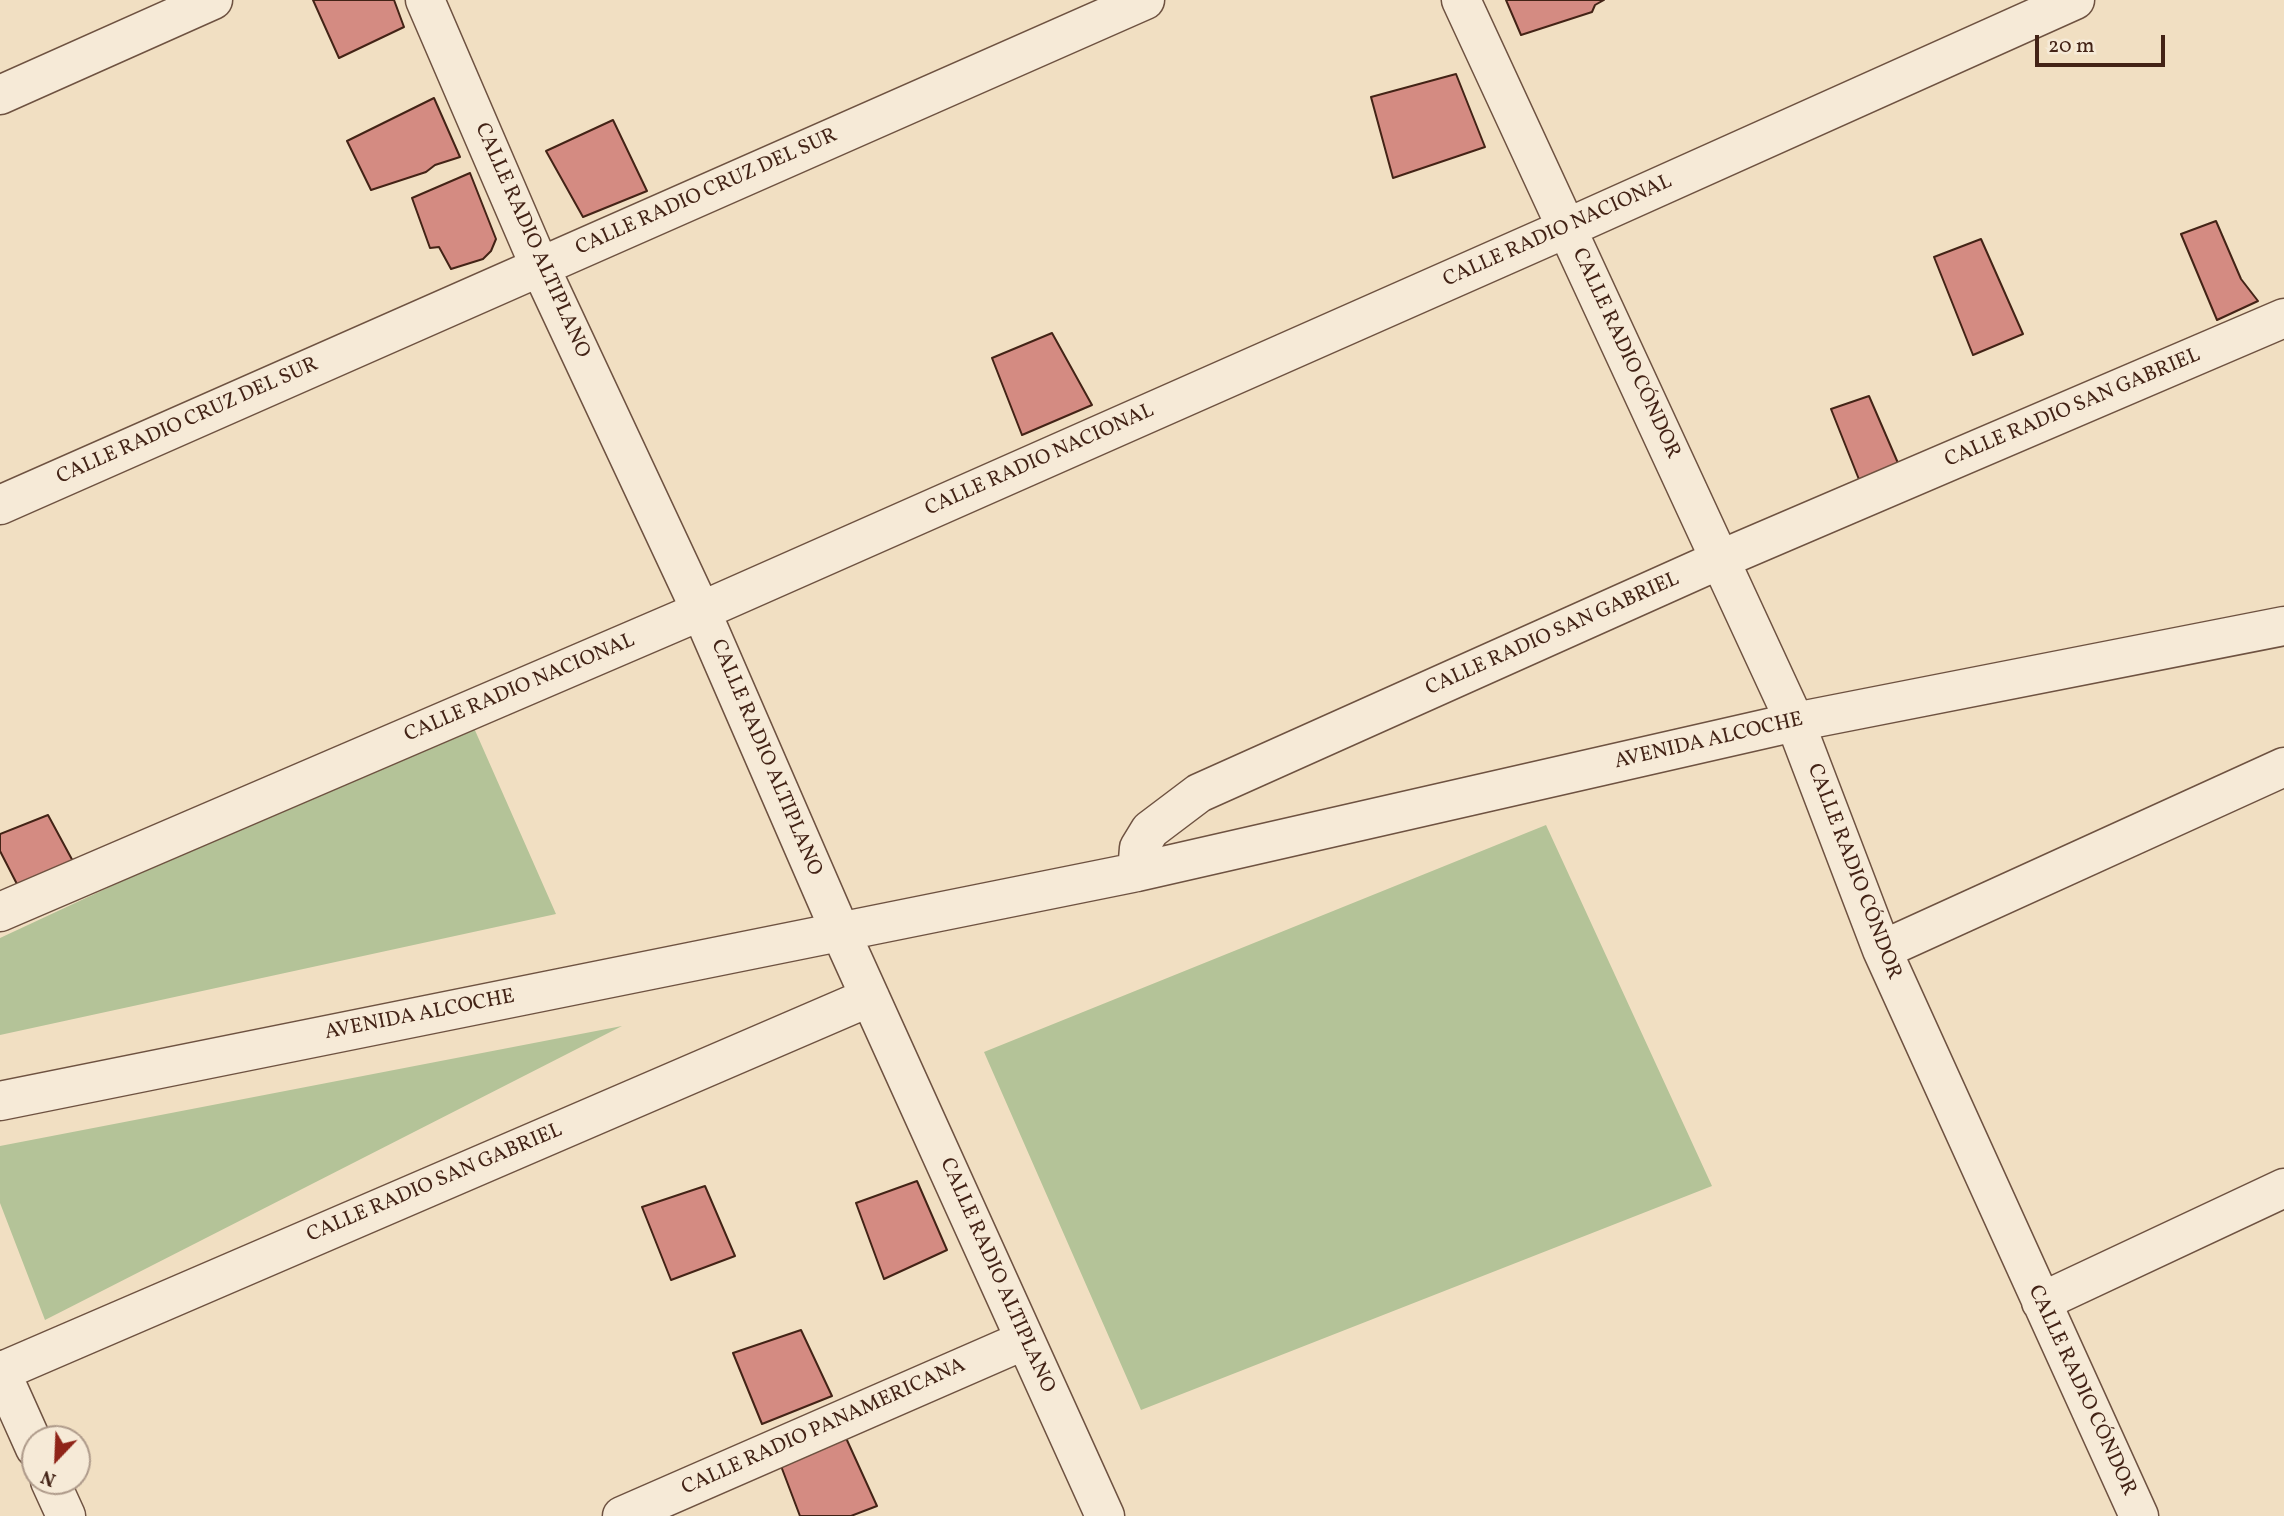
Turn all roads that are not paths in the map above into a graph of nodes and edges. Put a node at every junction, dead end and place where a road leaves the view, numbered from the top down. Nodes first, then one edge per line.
1 (213, 0) edge
2 (425, 0) edge
3 (1145, 0) edge
4 (1461, 0) edge
5 (2074, 0) edge
6 (0, 95) edge
7 (1567, 228) junction
8 (540, 267) junction
9 (2284, 318) edge
10 (0, 505) edge
11 (1719, 560) junction
12 (701, 611) junction
13 (2284, 626) edge
14 (1795, 722) junction
15 (2284, 767) edge
16 (1137, 872) junction
17 (0, 912) edge
18 (840, 931) junction
19 (1882, 950) junction
20 (870, 997) junction
21 (0, 1101) edge
22 (2284, 1188) edge
23 (2041, 1302) junction
24 (1025, 1339) junction
25 (0, 1371) edge
26 (25, 1425) edge
27 (56, 1495) edge
28 (66, 1516) edge
29 (622, 1516) edge
30 (1105, 1516) edge
31 (2139, 1516) edge

1 - 6 street
2 - 8 street, CALLE RADIO ALTIPLANO
3 - 8 street, CALLE RADIO CRUZ DEL SUR
4 - 7 street, CALLE RADIO CÓNDOR
5 - 7 street, CALLE RADIO NACIONAL
7 - 11 street, CALLE RADIO CÓNDOR
7 - 12 street, CALLE RADIO NACIONAL
8 - 10 street, CALLE RADIO CRUZ DEL SUR
8 - 12 street, CALLE RADIO ALTIPLANO
9 - 11 street, CALLE RADIO SAN GABRIEL
11 - 14 street, CALLE RADIO CÓNDOR
11 - 16 street, CALLE RADIO SAN GABRIEL
12 - 17 street, CALLE RADIO NACIONAL
12 - 18 street, CALLE RADIO ALTIPLANO
13 - 14 street, AVENIDA ALCOCHE
14 - 16 street, AVENIDA ALCOCHE
14 - 19 street, CALLE RADIO CÓNDOR
15 - 19 street
16 - 18 street
18 - 20 street, CALLE RADIO ALTIPLANO
18 - 21 street, AVENIDA ALCOCHE
19 - 23 street, CALLE RADIO CÓNDOR
20 - 24 street, CALLE RADIO ALTIPLANO
20 - 25 street, CALLE RADIO SAN GABRIEL
22 - 23 street
23 - 31 street, CALLE RADIO CÓNDOR
24 - 29 street, CALLE RADIO PANAMERICANA
24 - 30 street, CALLE RADIO ALTIPLANO
25 - 26 street
27 - 28 street

